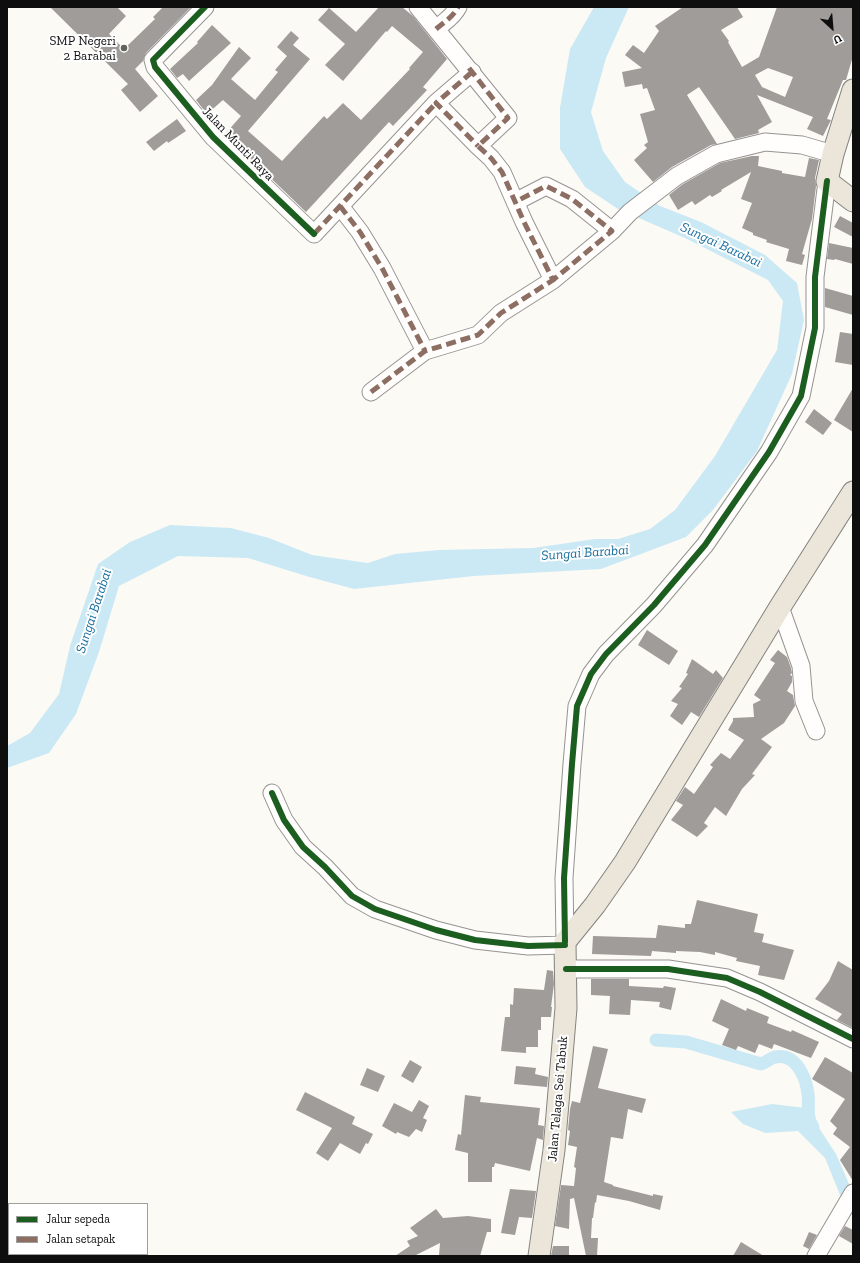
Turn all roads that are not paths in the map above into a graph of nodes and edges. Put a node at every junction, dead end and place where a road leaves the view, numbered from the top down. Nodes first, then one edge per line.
1 (206, 7) edge
2 (418, 7) edge
3 (458, 7) edge
4 (436, 29) junction
5 (470, 70) junction
6 (853, 90) edge
7 (436, 103) junction
8 (478, 146) junction
9 (833, 154) junction
10 (827, 181) junction
11 (853, 201) edge
12 (515, 202) junction
13 (340, 206) junction
14 (612, 231) junction
15 (553, 280) junction
16 (425, 351) junction
17 (371, 392) dead end
18 (853, 492) edge
19 (780, 607) junction
20 (816, 731) dead end
21 (272, 793) dead end
22 (565, 943) junction
23 (566, 969) junction
24 (853, 1039) edge
25 (853, 1192) edge
26 (539, 1256) edge
27 (816, 1256) edge

1 - 13 street, Jalan Munti Raya
2 - 4 street
3 - 4 street
4 - 5 street
5 - 7 street
5 - 8 street
6 - 9 main road
7 - 8 street
7 - 13 street
8 - 12 street
9 - 10 main road
9 - 14 street
10 - 11 main road
10 - 22 street
12 - 14 street
12 - 15 street
13 - 16 street
14 - 15 street
15 - 16 street
16 - 17 street
18 - 19 main road
19 - 20 street
19 - 22 main road
21 - 22 street
22 - 23 main road, Jalan Telaga Sei Tabuk
23 - 24 street
23 - 26 main road, Jalan Telaga Sei Tabuk
25 - 27 street

